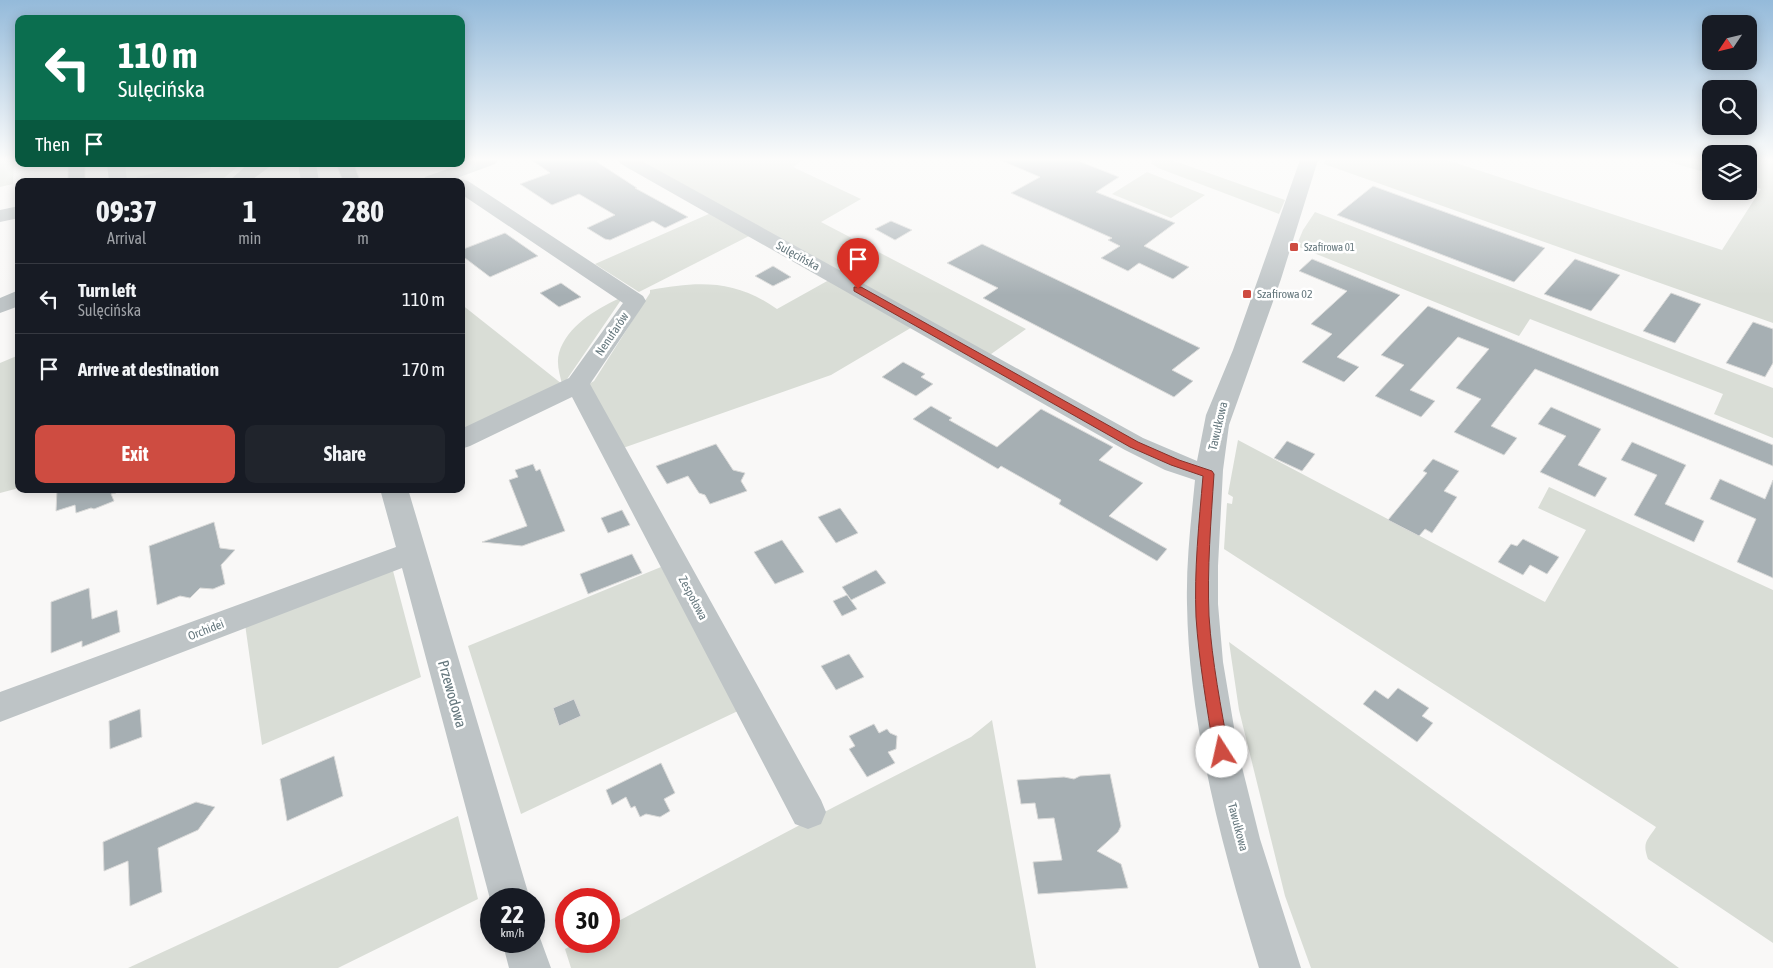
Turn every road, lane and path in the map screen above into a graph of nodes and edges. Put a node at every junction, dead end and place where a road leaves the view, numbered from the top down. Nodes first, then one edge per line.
1 (486, 205) edge
2 (708, 205) edge
3 (1294, 205) edge
4 (15, 213) edge
5 (0, 216) edge
6 (15, 299) edge
7 (0, 306) edge
8 (578, 384) junction
9 (465, 438) edge
10 (1208, 474) junction
11 (395, 493) edge
12 (411, 553) junction
13 (0, 707) edge
14 (808, 812) dead end
15 (507, 888) edge
16 (526, 953) edge
17 (530, 968) edge
18 (1280, 968) edge

1 - 8 street, Nenufarów
2 - 10 street, Sulęcińska
3 - 10 street, Tawułkowa
4 - 5 street
6 - 7 street
8 - 9 street, Nenufarów
8 - 14 street, Zespołowa
10 - 18 street, Tawułkowa
11 - 12 street, Przewodowa
12 - 13 street, Orchidei
12 - 15 street, Przewodowa
16 - 17 street

